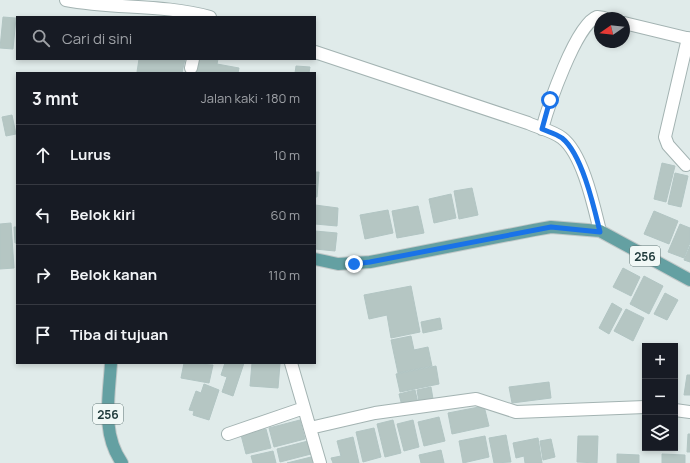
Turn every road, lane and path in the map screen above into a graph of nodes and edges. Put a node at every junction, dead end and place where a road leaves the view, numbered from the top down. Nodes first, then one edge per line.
1 (66, 0) edge
2 (198, 15) edge
3 (594, 19) edge
4 (630, 24) edge
5 (689, 38) edge
6 (316, 52) edge
7 (542, 129) junction
8 (686, 165) dead end
9 (600, 232) junction
10 (316, 260) edge
11 (690, 280) edge
12 (111, 364) edge
13 (290, 364) edge
14 (642, 407) edge
15 (304, 408) junction
16 (678, 410) edge
17 (690, 412) edge
18 (310, 428) junction
19 (228, 434) dead end
20 (122, 463) edge
21 (320, 463) edge

1 - 2 street
3 - 7 street
4 - 5 street
5 - 8 street
6 - 7 street
7 - 9 street
9 - 10 main road, 256
9 - 11 main road, 256
12 - 20 main road, 256
13 - 15 street
14 - 18 street
15 - 18 street
15 - 19 street
16 - 17 street
18 - 21 street

